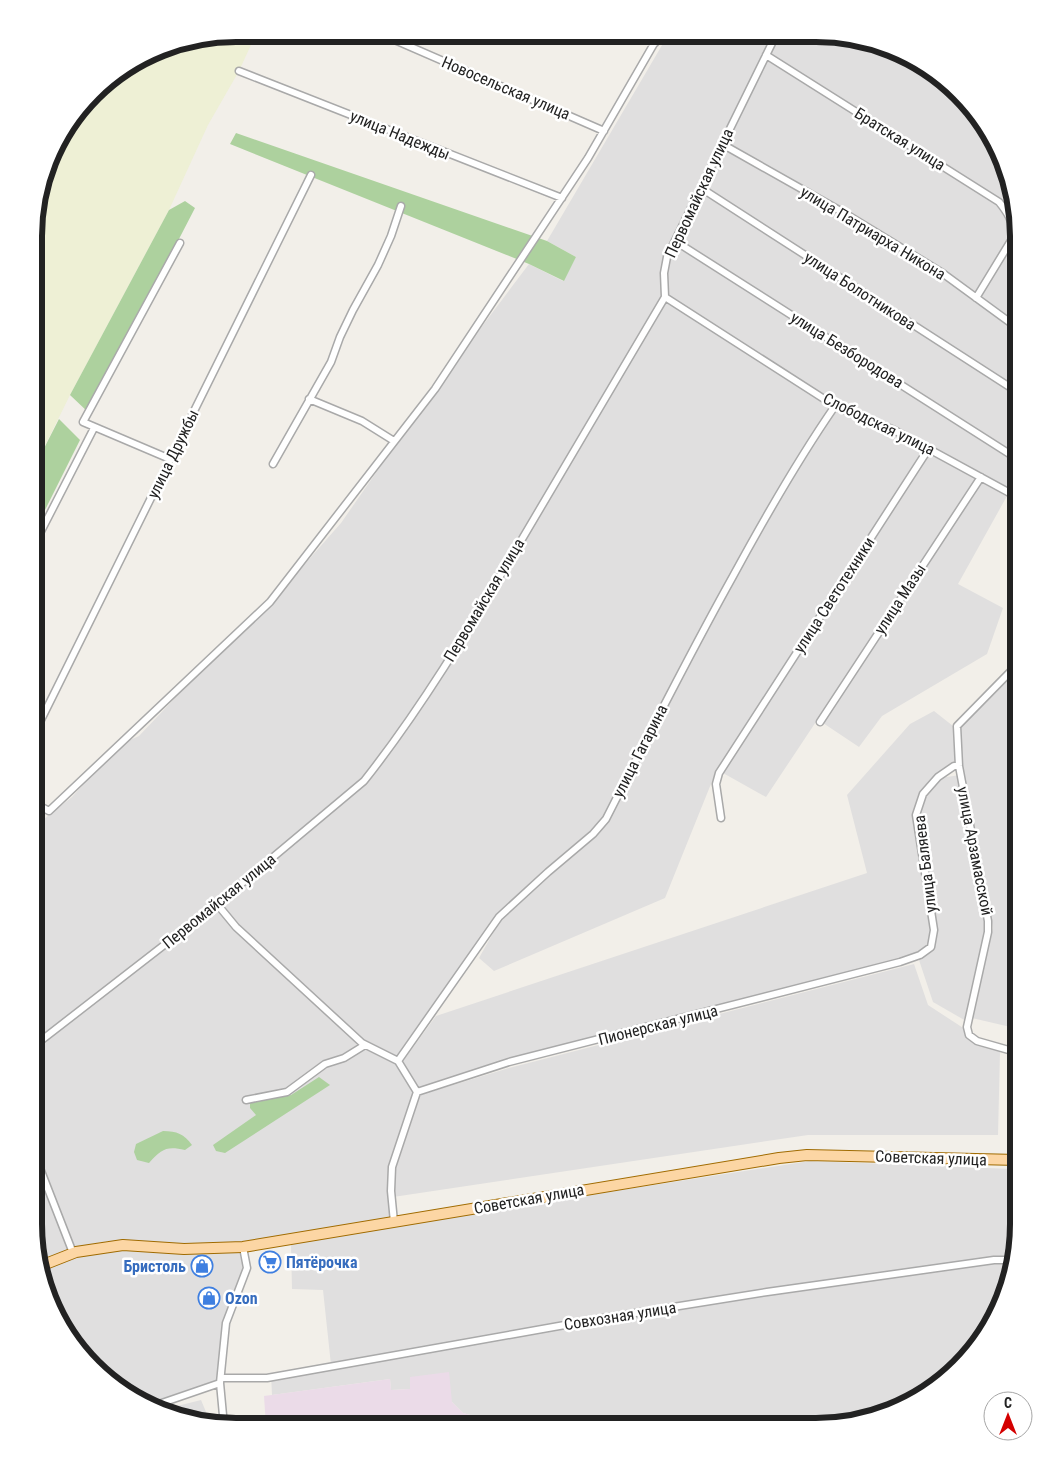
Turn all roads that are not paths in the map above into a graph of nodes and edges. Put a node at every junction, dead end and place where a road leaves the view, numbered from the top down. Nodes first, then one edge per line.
1 (399, 42) edge
2 (772, 42) edge
3 (655, 43) edge
4 (766, 55) junction
5 (239, 71) dead end
6 (604, 131) junction
7 (722, 144) junction
8 (311, 175) dead end
9 (701, 188) junction
10 (562, 198) junction
11 (401, 206) dead end
12 (1009, 215) edge
13 (675, 241) junction
14 (180, 243) dead end
15 (1010, 245) edge
16 (665, 298) junction
17 (976, 298) junction
18 (1010, 323) edge
19 (1010, 387) edge
20 (309, 399) junction
21 (835, 406) junction
22 (94, 428) junction
23 (394, 441) junction
24 (929, 448) junction
25 (1010, 454) edge
26 (170, 459) junction
27 (273, 464) dead end
28 (981, 477) junction
29 (1010, 493) edge
30 (42, 529) edge
31 (1010, 672) edge
32 (42, 718) edge
33 (820, 722) dead end
34 (959, 766) junction
35 (42, 806) edge
36 (721, 818) dead end
37 (217, 904) junction
38 (900, 962) joint
39 (42, 1040) edge
40 (365, 1045) junction
41 (1010, 1050) edge
42 (398, 1061) junction
43 (417, 1092) junction
44 (246, 1100) dead end
45 (1010, 1160) edge
46 (42, 1174) edge
47 (394, 1222) junction
48 (243, 1247) junction
49 (73, 1253) junction
50 (1007, 1262) edge
51 (46, 1263) edge
52 (220, 1380) junction
53 (160, 1403) edge
54 (223, 1418) edge

1 - 6 street, Новосельская улица
2 - 4 street, Первомайская улица
3 - 6 street
4 - 7 street, Первомайская улица
4 - 12 street, Братская улица
5 - 10 street, улица Надежды
6 - 10 street
7 - 9 street, Первомайская улица
7 - 17 street, улица Патриарха Никона
8 - 26 street, улица Дружбы
9 - 13 street, Первомайская улица
9 - 19 street, улица Болотникова
10 - 23 street
11 - 20 street
13 - 16 street, Первомайская улица
13 - 25 street, улица Безбородова
14 - 22 street
15 - 17 street
16 - 21 street, Слободская улица
16 - 37 street, Первомайская улица
17 - 18 street, улица Патриарха Никона
20 - 23 street
20 - 27 street
21 - 24 street, Слободская улица
21 - 42 street, улица Гагарина
22 - 26 street
22 - 30 street
23 - 35 street
24 - 28 street, Слободская улица
24 - 36 street, улица Светотехники
26 - 32 street, улица Дружбы
28 - 29 street, Слободская улица
28 - 33 street, улица Мазы
31 - 34 street, улица Арзамасской
34 - 38 street, улица Баляева
34 - 41 street, улица Арзамасской
37 - 39 street, Первомайская улица
37 - 40 street
38 - 43 street, Пионерская улица
40 - 42 street
40 - 44 street
42 - 43 street
43 - 47 street
45 - 47 main road, Советская улица
46 - 49 street
47 - 48 main road, Советская улица
48 - 49 main road, Советская улица
48 - 52 street
49 - 51 main road, Советская улица
50 - 52 street, Совхозная улица
52 - 53 street
52 - 54 street

